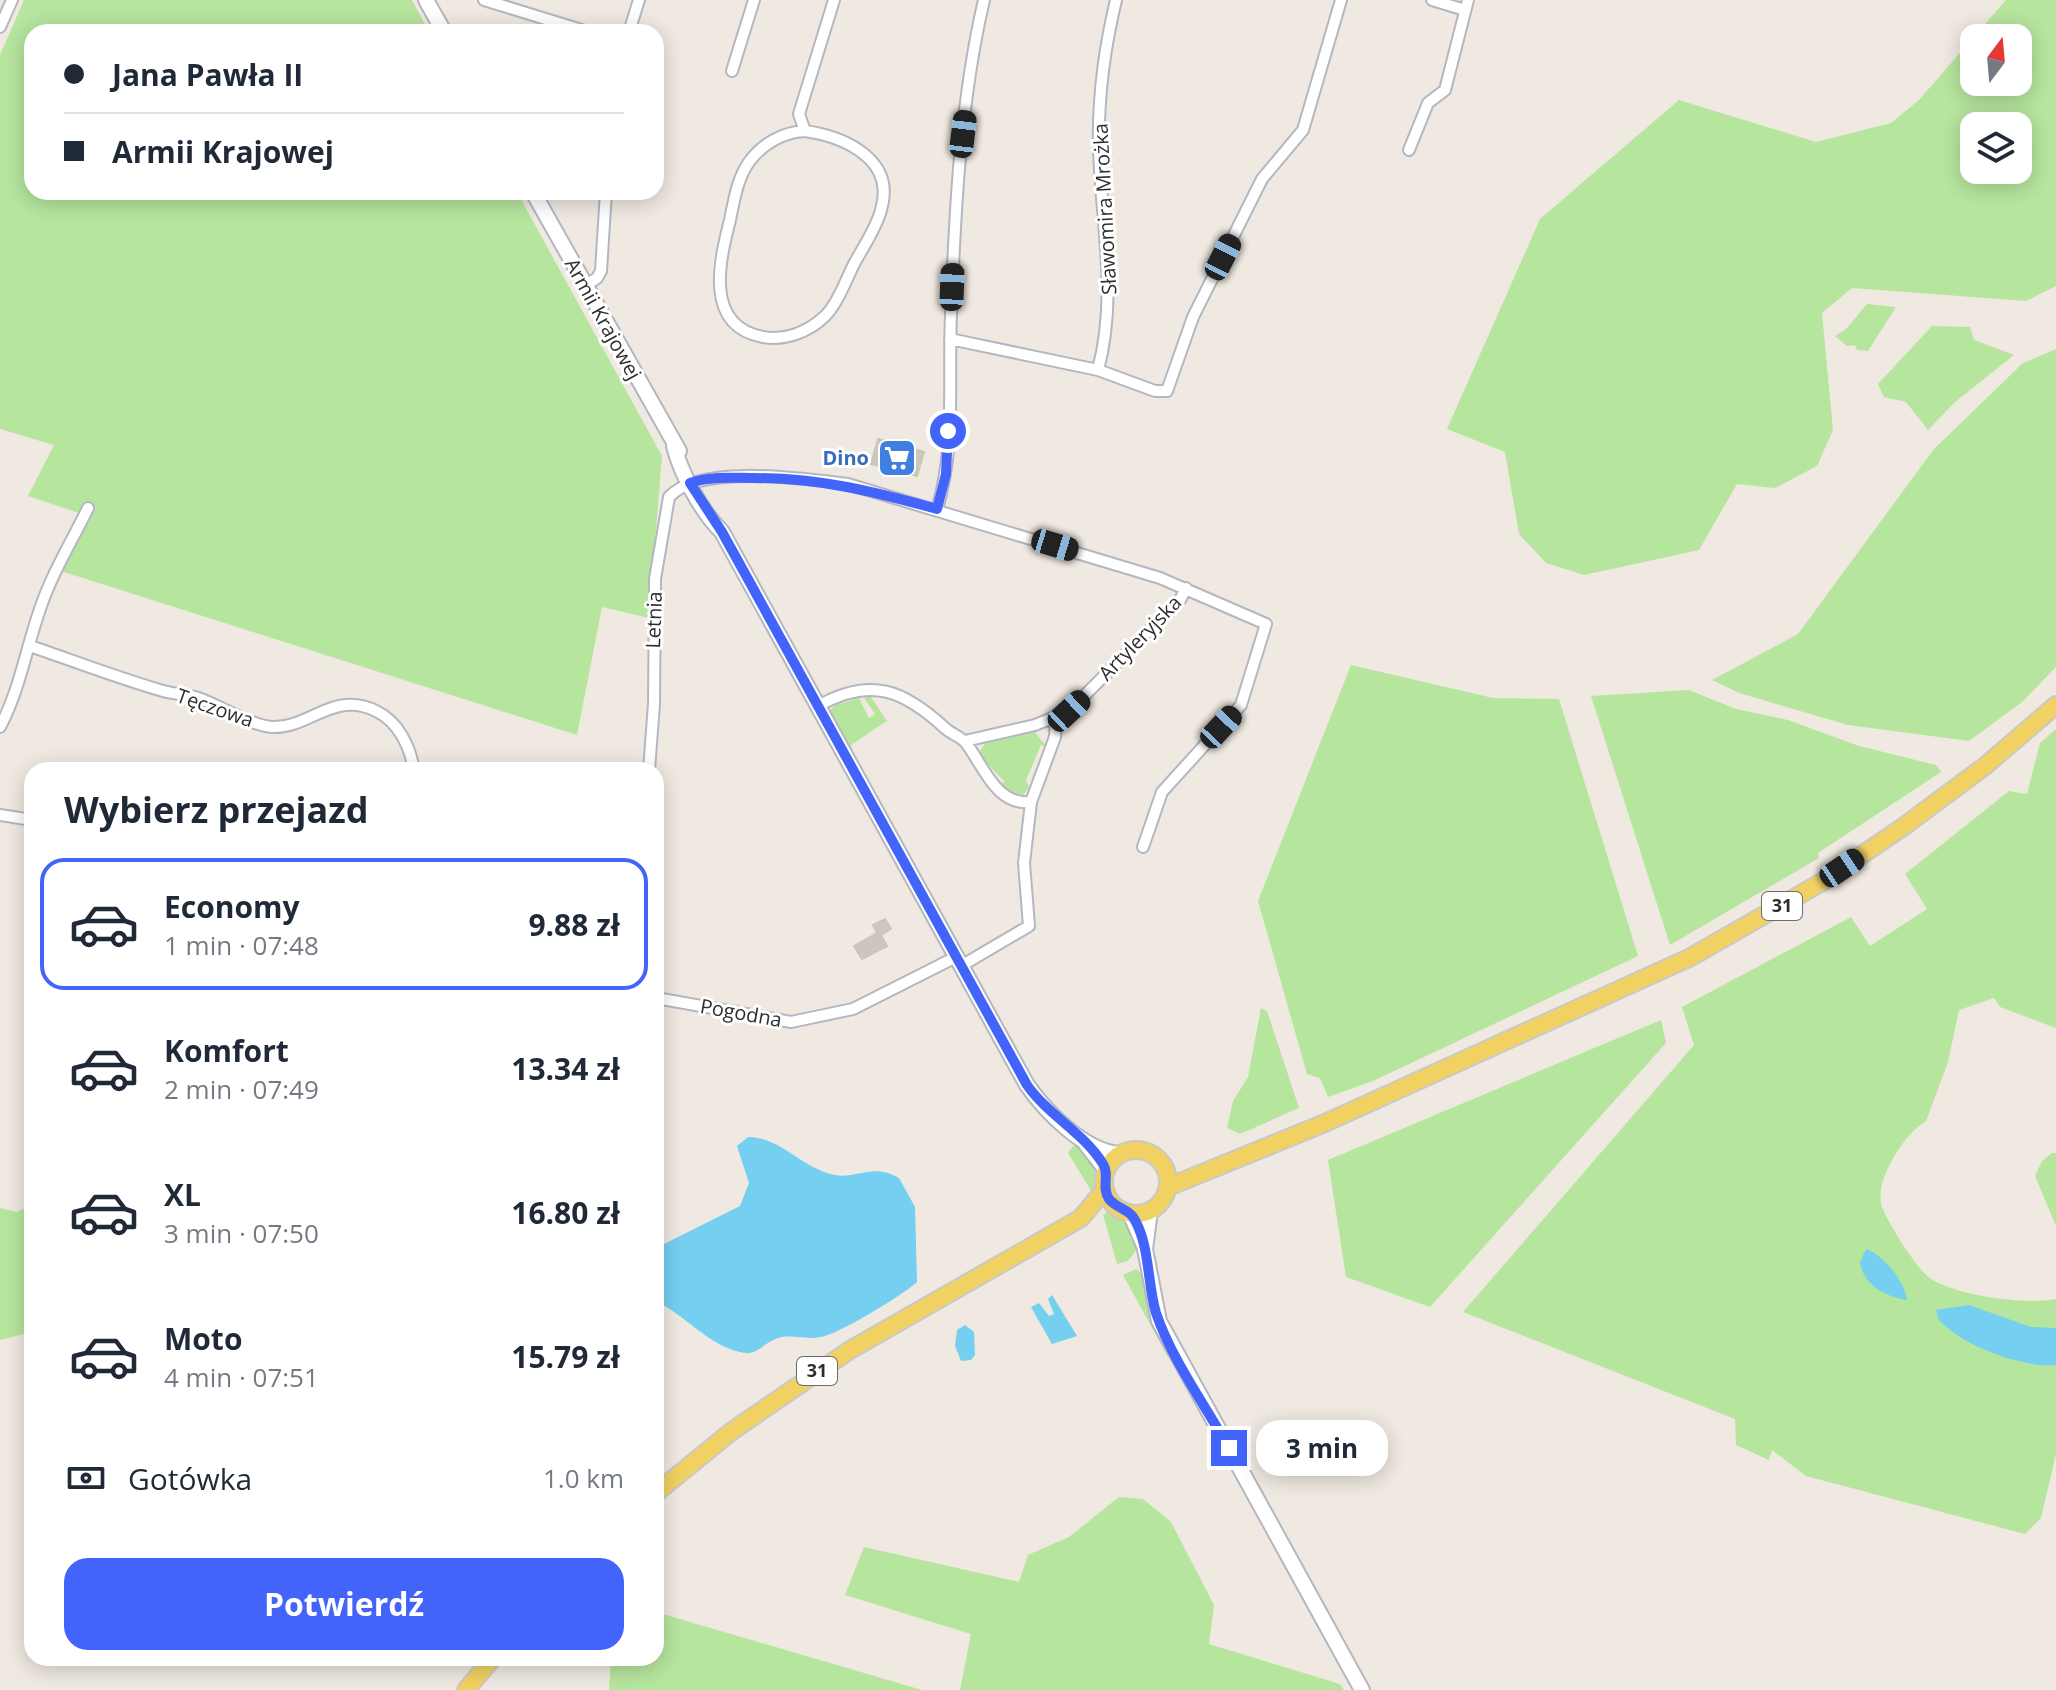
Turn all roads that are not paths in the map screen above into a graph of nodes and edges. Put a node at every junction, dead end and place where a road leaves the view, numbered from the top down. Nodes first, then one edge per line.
1 (12, 0) edge
2 (426, 0) edge
3 (484, 0) edge
4 (639, 0) edge
5 (754, 0) edge
6 (834, 0) edge
7 (984, 0) edge
8 (1116, 0) edge
9 (1341, 0) edge
10 (1432, 0) edge
11 (1466, 5) edge
12 (440, 24) edge
13 (562, 24) edge
14 (632, 24) edge
15 (0, 27) edge
16 (732, 71) dead end
17 (805, 131) junction
18 (1409, 150) dead end
19 (537, 200) edge
20 (605, 200) edge
21 (585, 286) junction
22 (950, 339) junction
23 (1098, 370) junction
24 (694, 482) junction
25 (88, 508) dead end
26 (937, 509) junction
27 (1186, 588) junction
28 (30, 646) junction
29 (2056, 705) edge
30 (818, 706) junction
31 (1056, 719) junction
32 (0, 727) edge
33 (965, 741) junction
34 (411, 762) edge
35 (650, 762) edge
36 (1031, 802) junction
37 (0, 815) edge
38 (24, 819) edge
39 (1143, 847) dead end
40 (959, 961) junction
41 (664, 999) edge
42 (1082, 1139) junction
43 (1119, 1154) junction
44 (1165, 1167) junction
45 (1106, 1170) junction
46 (1208, 1170) junction
47 (1168, 1187) junction
48 (1105, 1189) junction
49 (1123, 1210) junction
50 (1150, 1211) junction
51 (1081, 1218) junction
52 (1145, 1249) junction
53 (664, 1487) edge
54 (486, 1666) edge
55 (466, 1690) edge
56 (1362, 1690) edge

1 - 15 street
2 - 12 street
3 - 13 street
4 - 14 street
5 - 16 street
6 - 17 street
7 - 22 street
8 - 23 street, Sławomira Mrożka
9 - 23 street
10 - 11 street
11 - 18 street
17 - 17 street
19 - 21 street, Armii Krajowej
20 - 21 street
21 - 24 street, Armii Krajowej
22 - 23 street
22 - 26 street
24 - 26 street, Artyleryjska
24 - 30 street, Armii Krajowej
24 - 35 street, Letnia
25 - 28 street
26 - 27 street, Artyleryjska
27 - 31 street, Artyleryjska
27 - 39 street, Artyleryjska
28 - 32 street
28 - 34 street, Tęczowa
29 - 46 main road, 31
30 - 33 street
30 - 40 street, Armii Krajowej
31 - 33 street, Artyleryjska
31 - 36 street
33 - 36 street
36 - 40 street
37 - 38 street
40 - 41 street, Pogodna
40 - 42 street, Armii Krajowej
42 - 43 street, Armii Krajowej
42 - 45 street, Armii Krajowej
43 - 44 main road, 31
43 - 45 main road
44 - 46 main road, 31
44 - 47 main road
45 - 48 main road
46 - 47 main road, 31
47 - 50 main road
48 - 49 main road
48 - 51 main road, 31
49 - 50 main road, 31
49 - 51 main road, 31
49 - 52 street
50 - 52 street
51 - 53 main road, 31
52 - 56 street
54 - 55 main road

